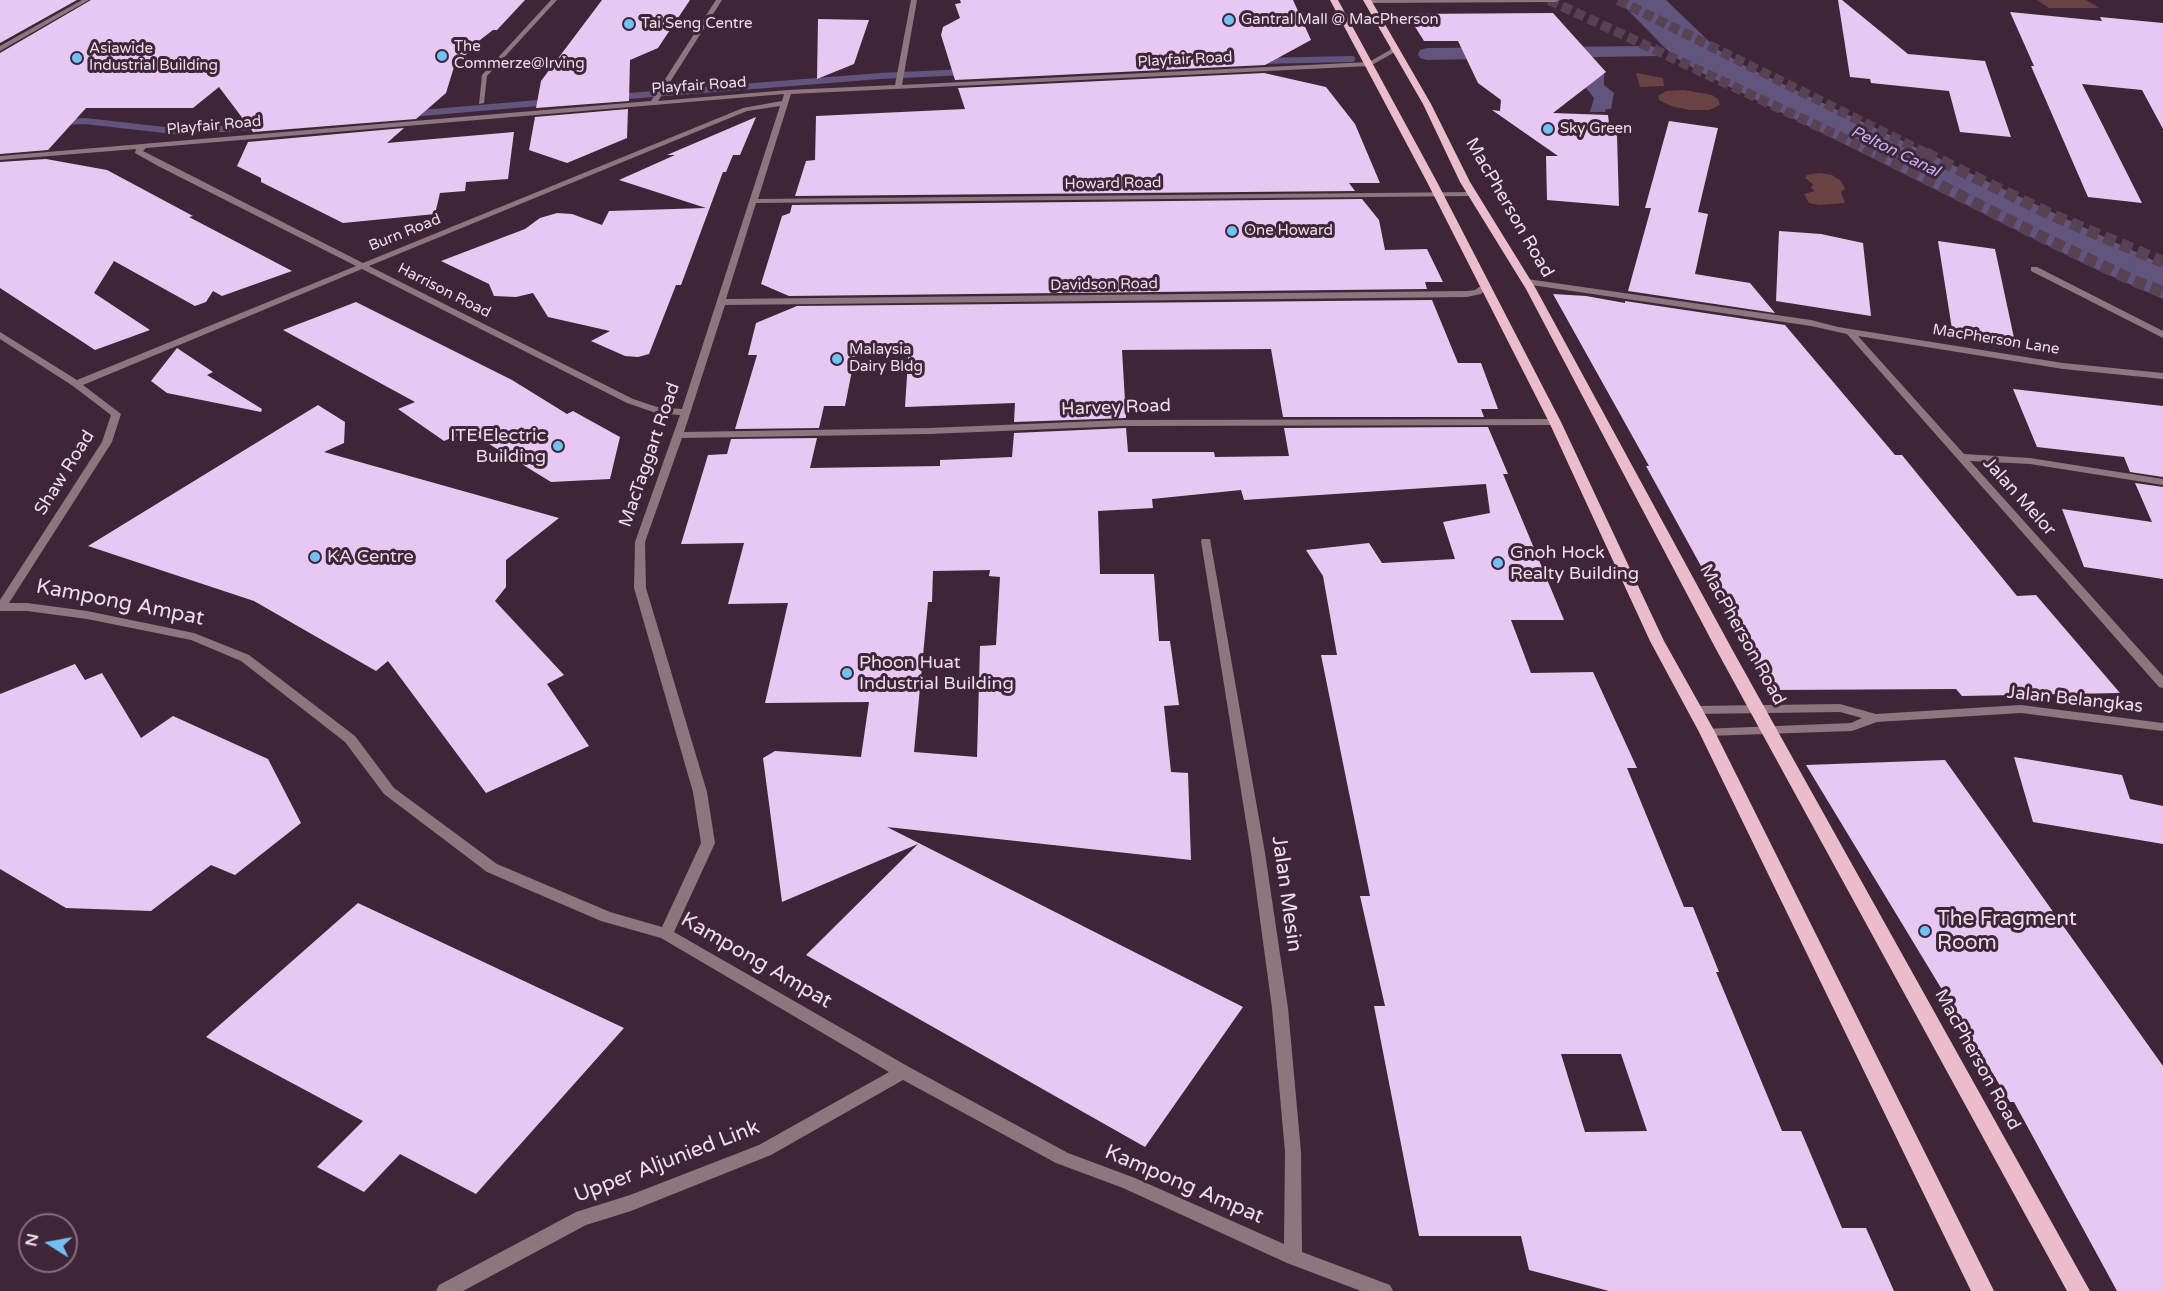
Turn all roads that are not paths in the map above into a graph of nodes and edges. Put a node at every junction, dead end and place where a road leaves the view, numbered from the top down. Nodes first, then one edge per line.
1 (86, 0) edge
2 (554, 0) edge
3 (719, 0) edge
4 (914, 0) edge
5 (1334, 0) edge
6 (1556, 0) edge
7 (1367, 1) edge
8 (1394, 46) junction
9 (0, 49) edge
10 (1370, 64) junction
11 (898, 87) junction
12 (788, 92) junction
13 (655, 100) junction
14 (481, 103) dead end
15 (785, 103) junction
16 (745, 109) junction
17 (144, 146) junction
18 (0, 158) edge
19 (1473, 194) junction
20 (1438, 195) junction
21 (753, 201) junction
22 (362, 266) junction
23 (2034, 269) dead end
24 (1529, 285) junction
25 (1485, 286) junction
26 (721, 302) junction
27 (1850, 332) junction
28 (0, 334) edge
29 (2163, 334) edge
30 (2163, 376) edge
31 (76, 384) junction
32 (686, 412) junction
33 (1555, 422) junction
34 (678, 435) junction
35 (1960, 457) junction
36 (2163, 482) edge
37 (1206, 541) dead end
38 (1, 607) edge
39 (2163, 684) edge
40 (1694, 710) junction
41 (1757, 710) junction
42 (1876, 718) junction
43 (2163, 727) edge
44 (1768, 730) junction
45 (1707, 732) junction
46 (666, 934) junction
47 (903, 1072) junction
48 (1293, 1257) junction
49 (446, 1291) edge
50 (1384, 1291) edge
51 (1983, 1291) edge
52 (2079, 1291) edge

1 - 9 street
2 - 14 street
3 - 13 street
4 - 11 street
5 - 10 main road
6 - 7 street
7 - 8 main road, MacPherson Road
8 - 10 street
8 - 19 main road, MacPherson Road
10 - 11 street, Playfair Road
10 - 20 main road
11 - 12 street, Playfair Road
12 - 13 street, Playfair Road
12 - 15 street, MacTaggart Road
12 - 16 street, Burn Road
13 - 17 street, Playfair Road
15 - 16 street, Burn Road
15 - 21 street, MacTaggart Road
16 - 22 street, Burn Road
17 - 18 street, Playfair Road
17 - 22 street, Harrison Road
19 - 20 street, Howard Road
19 - 24 main road, MacPherson Road
20 - 21 street, Howard Road
20 - 25 main road
21 - 26 street, MacTaggart Road
22 - 31 street, Burn Road
22 - 32 street, Harrison Road
23 - 29 street
24 - 27 street, MacPherson Lane
24 - 41 main road, MacPherson Road
25 - 26 street, Davidson Road
25 - 33 main road
26 - 32 street, MacTaggart Road
27 - 30 street, MacPherson Lane
27 - 35 street, Jalan Melor
28 - 31 street, Shaw Road
31 - 38 street, Shaw Road
32 - 34 street, MacTaggart Road
33 - 34 street, Harvey Road
33 - 40 main road
34 - 46 street, MacTaggart Road
35 - 36 street
35 - 39 street, Jalan Melor
37 - 48 street, Jalan Mesin
38 - 46 street, Kampong Ampat
40 - 41 street, Jalan Belangkas
40 - 45 main road
41 - 42 street, Jalan Belangkas
41 - 44 main road, MacPherson Road
42 - 43 street, Jalan Belangkas
42 - 44 street, Jalan Belangkas
44 - 45 street, Jalan Belangkas
44 - 52 main road, MacPherson Road
45 - 51 main road
46 - 47 street, Kampong Ampat
47 - 48 street, Kampong Ampat
47 - 49 street, Upper Aljunied Link
48 - 50 street, Kampong Ampat

